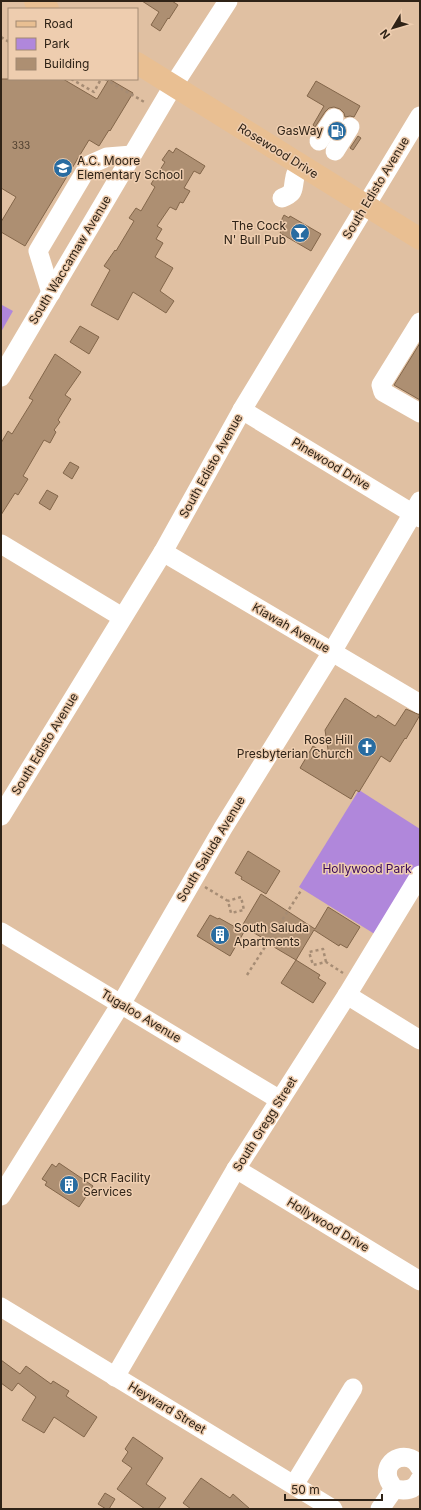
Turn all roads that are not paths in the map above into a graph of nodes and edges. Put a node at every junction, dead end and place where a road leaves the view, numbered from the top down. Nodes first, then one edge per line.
1 (35, 1) edge
2 (228, 1) edge
3 (46, 8) edge
4 (138, 64) edge
5 (173, 86) junction
6 (420, 116) edge
7 (342, 122) dead end
8 (327, 146) dead end
9 (132, 155) junction
10 (298, 171) junction
11 (279, 203) dead end
12 (365, 205) junction
13 (420, 239) edge
14 (51, 293) junction
15 (420, 322) edge
16 (1, 377) edge
17 (242, 410) junction
18 (420, 413) edge
19 (417, 511) edge
20 (1, 544) edge
21 (162, 552) junction
22 (122, 617) junction
23 (332, 652) junction
24 (420, 704) edge
25 (1, 816) edge
26 (420, 875) edge
27 (1, 932) edge
28 (351, 988) junction
29 (121, 1004) junction
30 (420, 1040) edge
31 (280, 1100) junction
32 (236, 1169) junction
33 (1, 1196) edge
34 (420, 1282) edge
35 (1, 1307) edge
36 (115, 1377) junction
37 (353, 1388) dead end
38 (420, 1468) edge
39 (420, 1479) edge
40 (294, 1485) junction
41 (394, 1489) junction
42 (333, 1509) edge
43 (380, 1509) edge

1 - 3 main road
2 - 5 street, South Waccamaw Avenue
4 - 5 main road, Rosewood Drive
5 - 9 street, South Waccamaw Avenue
5 - 10 main road, Rosewood Drive
6 - 12 street, South Edisto Avenue
7 - 8 street
9 - 14 street, South Waccamaw Avenue
9 - 14 street
10 - 11 street
10 - 12 main road, Rosewood Drive
12 - 13 main road, Rosewood Drive
12 - 17 street, South Edisto Avenue
14 - 16 street, South Waccamaw Avenue
15 - 18 street
17 - 19 street, Pinewood Drive
17 - 21 street, South Edisto Avenue
19 - 23 street, South Saluda Avenue
20 - 22 street
21 - 22 street, South Edisto Avenue
21 - 23 street, Kiawah Avenue
22 - 25 street, South Edisto Avenue
23 - 24 street, Kiawah Avenue
23 - 29 street, South Saluda Avenue
26 - 28 street, South Gregg Street
27 - 29 street, Tugaloo Avenue
28 - 30 street
28 - 31 street, South Gregg Street
29 - 31 street, Tugaloo Avenue
29 - 33 street, South Saluda Avenue
31 - 32 street, South Gregg Street
32 - 34 street, Hollywood Drive
32 - 36 street, South Gregg Street
35 - 36 street, Heyward Street
36 - 40 street, Heyward Street
37 - 40 street
38 - 41 street
39 - 41 street
40 - 42 street, Heyward Street
41 - 43 street

